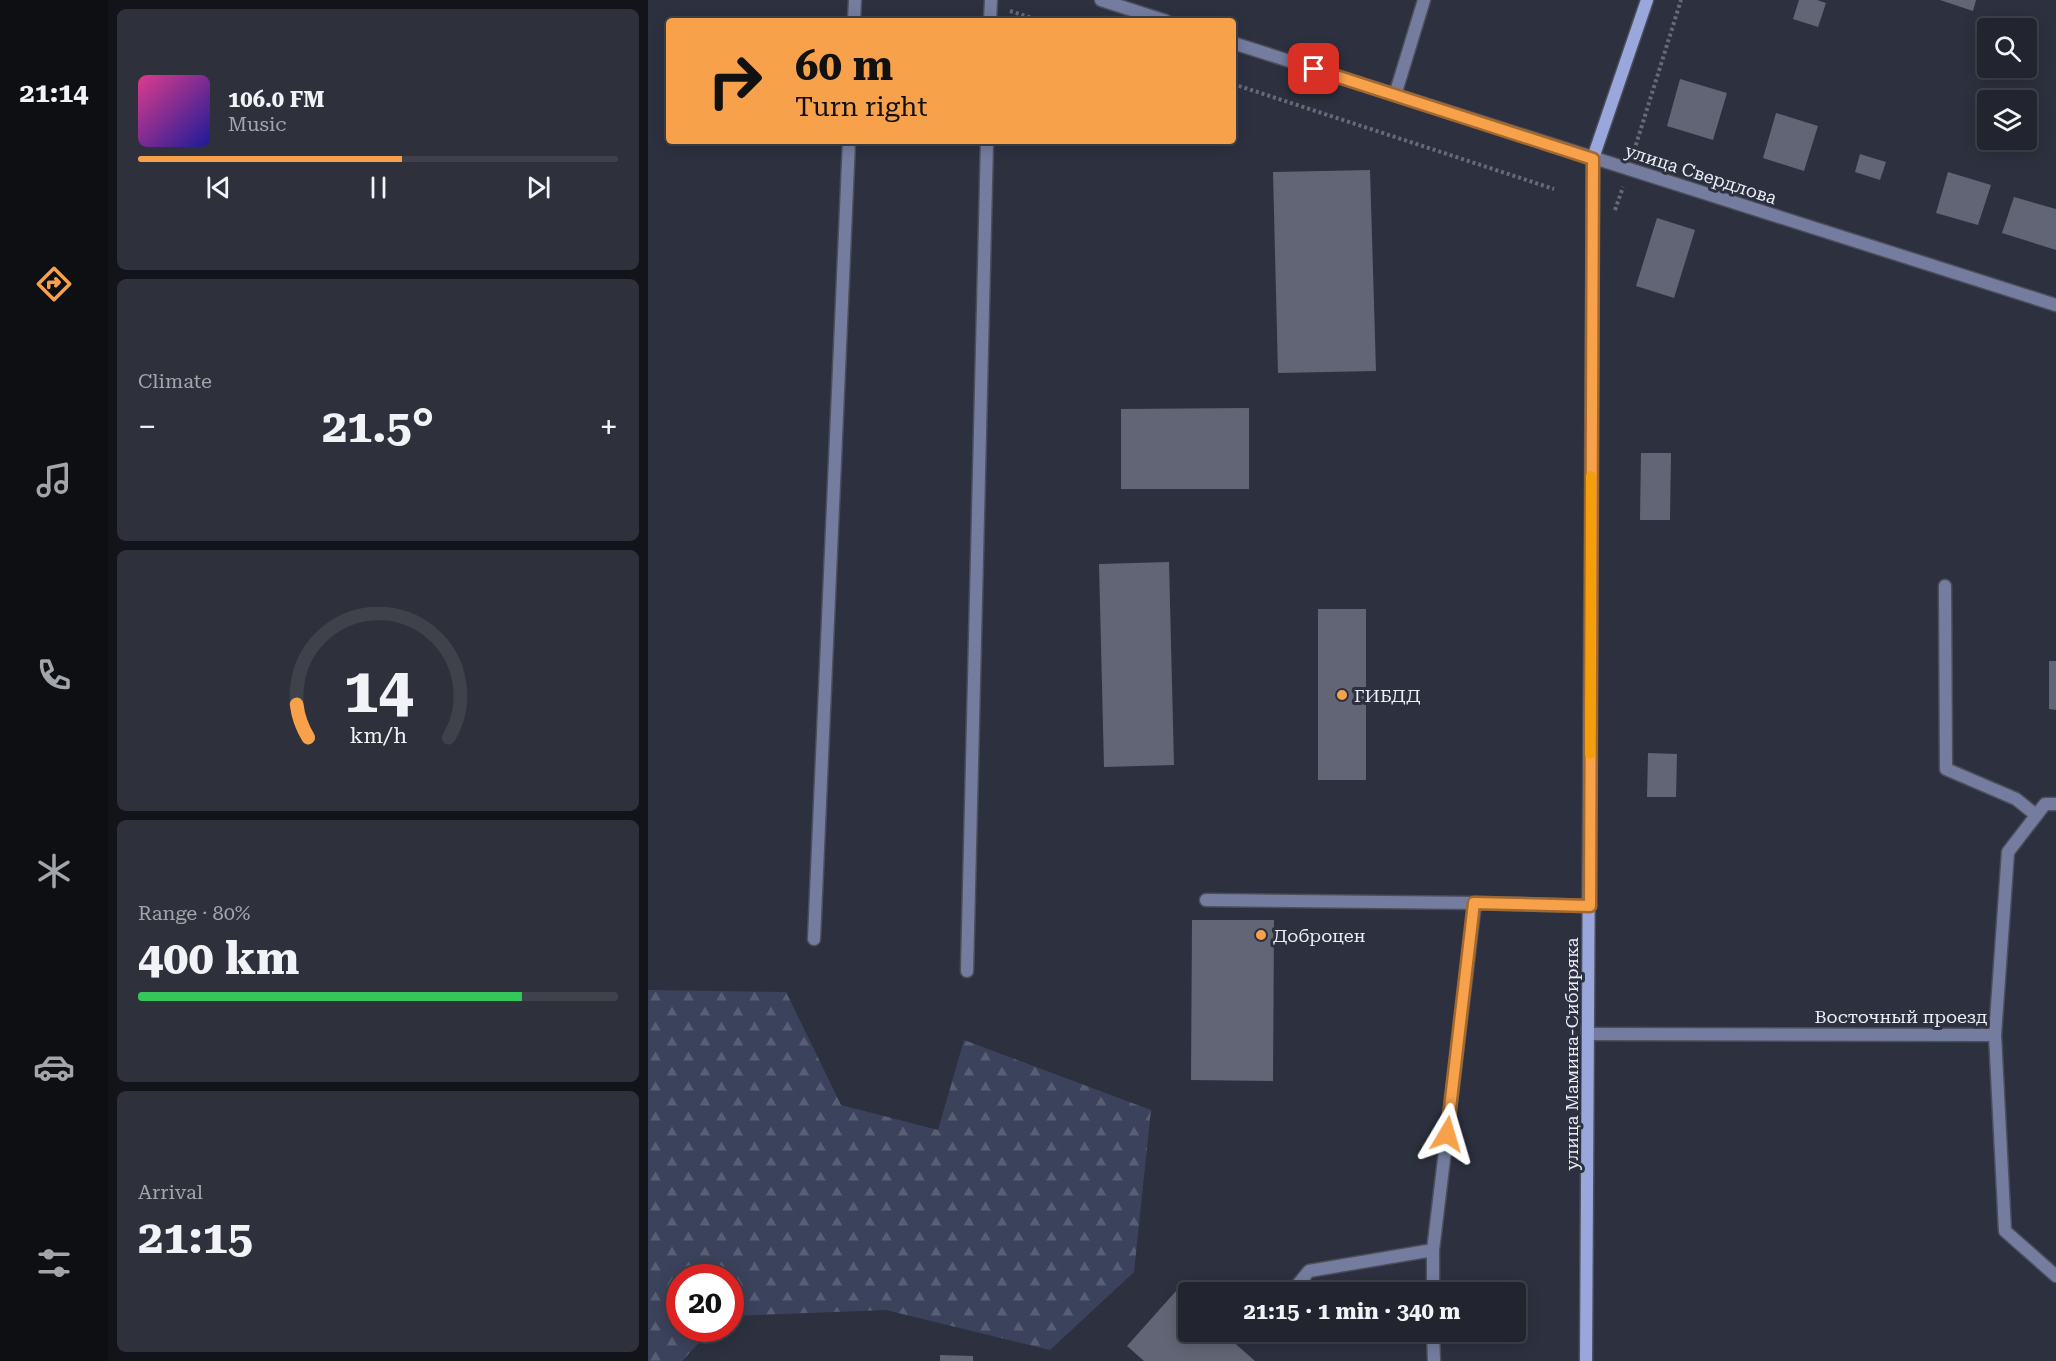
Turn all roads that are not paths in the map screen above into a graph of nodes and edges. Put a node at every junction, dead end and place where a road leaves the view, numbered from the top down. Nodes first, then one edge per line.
1 (855, 0) edge
2 (991, 0) edge
3 (1101, 0) edge
4 (1424, 0) edge
5 (1647, 0) edge
6 (854, 18) edge
7 (990, 18) edge
8 (1157, 18) edge
9 (1236, 44) edge
10 (1395, 95) junction
11 (849, 144) edge
12 (987, 144) edge
13 (1593, 159) junction
14 (2056, 305) edge
15 (1945, 586) dead end
16 (2056, 804) edge
17 (2036, 815) junction
18 (1206, 900) dead end
19 (1474, 903) junction
20 (1590, 906) junction
21 (814, 939) dead end
22 (968, 971) dead end
23 (1589, 1034) junction
24 (1995, 1035) junction
25 (1433, 1250) junction
26 (2056, 1276) edge
27 (1300, 1282) edge
28 (1433, 1282) edge
29 (1433, 1342) edge
30 (1434, 1361) edge
31 (1586, 1361) edge

1 - 6 street
2 - 7 street
3 - 8 street
4 - 10 street
5 - 13 main road, улица Мамина-Сибиряка
9 - 10 street, улица Свердлова
10 - 13 street, улица Свердлова
11 - 21 street
12 - 22 street
13 - 14 street, улица Свердлова
13 - 20 main road, улица Мамина-Сибиряка
15 - 17 street
16 - 17 street, Восточный проезд
17 - 24 street, Восточный проезд
18 - 19 street
19 - 20 street
19 - 25 street
20 - 23 main road, улица Мамина-Сибиряка
23 - 24 street, Восточный проезд
23 - 31 main road, улица Мамина-Сибиряка
24 - 26 street
25 - 27 street
25 - 28 street
29 - 30 street

